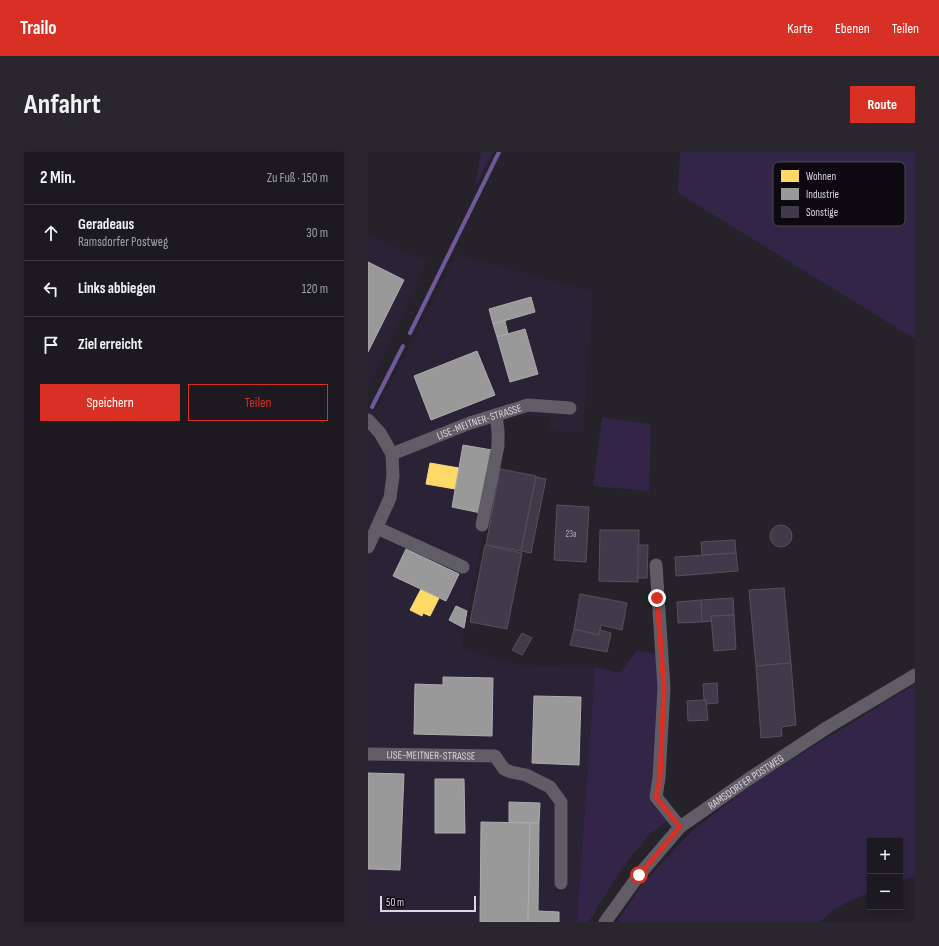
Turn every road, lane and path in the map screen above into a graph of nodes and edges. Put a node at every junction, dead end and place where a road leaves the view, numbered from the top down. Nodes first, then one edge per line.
1 (570, 408) dead end
2 (496, 415) junction
3 (368, 420) edge
4 (392, 454) junction
5 (482, 525) dead end
6 (377, 528) junction
7 (368, 547) edge
8 (656, 565) dead end
9 (463, 567) dead end
10 (915, 675) edge
11 (368, 754) edge
12 (680, 827) junction
13 (561, 883) dead end
14 (605, 922) edge

1 - 2 street, LISE-MEITNER-STRASSE
2 - 4 street, LISE-MEITNER-STRASSE
2 - 5 street
3 - 4 street
4 - 6 street
6 - 7 street
6 - 9 street
8 - 12 street
10 - 12 street, RAMSDORFER POSTWEG
11 - 13 street, LISE-MEITNER-STRASSE
12 - 14 street, RAMSDORFER POSTWEG

